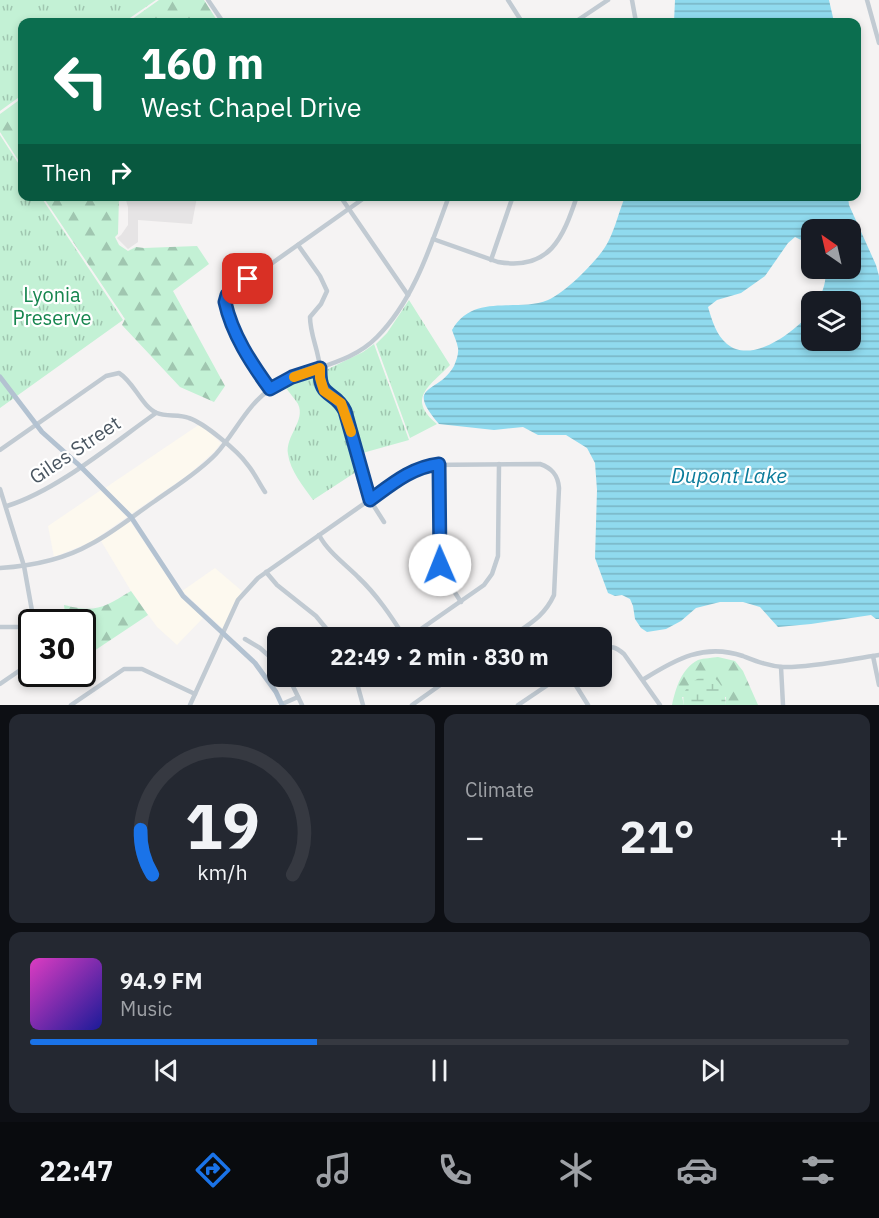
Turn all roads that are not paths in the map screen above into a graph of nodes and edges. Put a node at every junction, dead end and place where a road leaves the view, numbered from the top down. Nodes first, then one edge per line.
1 (208, 0) edge
2 (508, 0) edge
3 (608, 0) edge
4 (632, 0) edge
5 (869, 1) edge
6 (220, 18) edge
7 (519, 18) edge
8 (581, 18) edge
9 (635, 18) edge
10 (879, 43) edge
11 (343, 201) edge
12 (359, 201) edge
13 (446, 201) edge
14 (511, 201) edge
15 (576, 201) edge
16 (349, 209) junction
17 (434, 239) junction
18 (298, 245) junction
19 (491, 260) junction
20 (408, 295) junction
21 (320, 368) junction
22 (0, 377) edge
23 (270, 389) junction
24 (156, 413) junction
25 (35, 426) junction
26 (224, 443) junction
27 (0, 450) edge
28 (439, 464) junction
29 (499, 464) junction
30 (80, 466) junction
31 (0, 489) edge
32 (265, 492) dead end
33 (370, 500) junction
34 (7, 506) junction
35 (131, 518) junction
36 (384, 522) dead end
37 (318, 536) junction
38 (24, 566) junction
39 (0, 568) edge
40 (266, 572) junction
41 (460, 602) junction
42 (32, 609) edge
43 (0, 627) edge
44 (18, 627) edge
45 (325, 627) edge
46 (399, 627) edge
47 (423, 627) edge
48 (525, 627) edge
49 (224, 633) junction
50 (245, 639) dead end
51 (612, 647) edge
52 (267, 654) edge
53 (879, 655) edge
54 (873, 656) junction
55 (781, 667) junction
56 (18, 672) edge
57 (644, 679) junction
58 (0, 684) edge
59 (879, 685) edge
60 (294, 687) edge
61 (358, 687) edge
62 (437, 687) edge
63 (545, 687) edge
64 (577, 687) edge
65 (195, 694) junction
66 (298, 696) junction
67 (282, 704) edge
68 (71, 705) edge
69 (190, 705) edge
70 (302, 705) edge
71 (363, 705) edge
72 (412, 705) edge
73 (519, 705) edge
74 (588, 705) edge
75 (660, 705) edge
76 (783, 705) edge

1 - 6 street
2 - 7 street
3 - 8 street
4 - 9 street
5 - 10 street
11 - 16 street
12 - 16 street
13 - 17 street
14 - 19 street
15 - 19 street
16 - 18 street
16 - 20 street
17 - 19 street
17 - 20 street
18 - 21 street
18 - 23 street
20 - 21 street
21 - 23 street
21 - 33 street
22 - 25 main road
23 - 26 street
24 - 25 street
24 - 26 street
24 - 30 street, Giles Street
25 - 27 street
25 - 30 main road
26 - 32 street
26 - 35 street
28 - 29 street
28 - 33 street
28 - 41 street
29 - 41 street
29 - 48 street
30 - 34 street, Giles Street
30 - 35 main road
31 - 34 street
33 - 36 street
33 - 37 street
34 - 38 street
35 - 38 street
35 - 49 main road
37 - 40 street
37 - 46 street
38 - 39 street
38 - 42 street
40 - 45 street
40 - 49 street
41 - 47 street
43 - 44 street
49 - 65 street
49 - 67 main road
50 - 52 street
51 - 57 street
53 - 54 street
54 - 55 street
54 - 59 street
55 - 57 street
55 - 76 street
56 - 58 street
57 - 75 street
60 - 66 street
61 - 71 street
62 - 72 street
63 - 73 street
64 - 74 street
65 - 68 street
65 - 69 street
66 - 67 street
66 - 70 street

